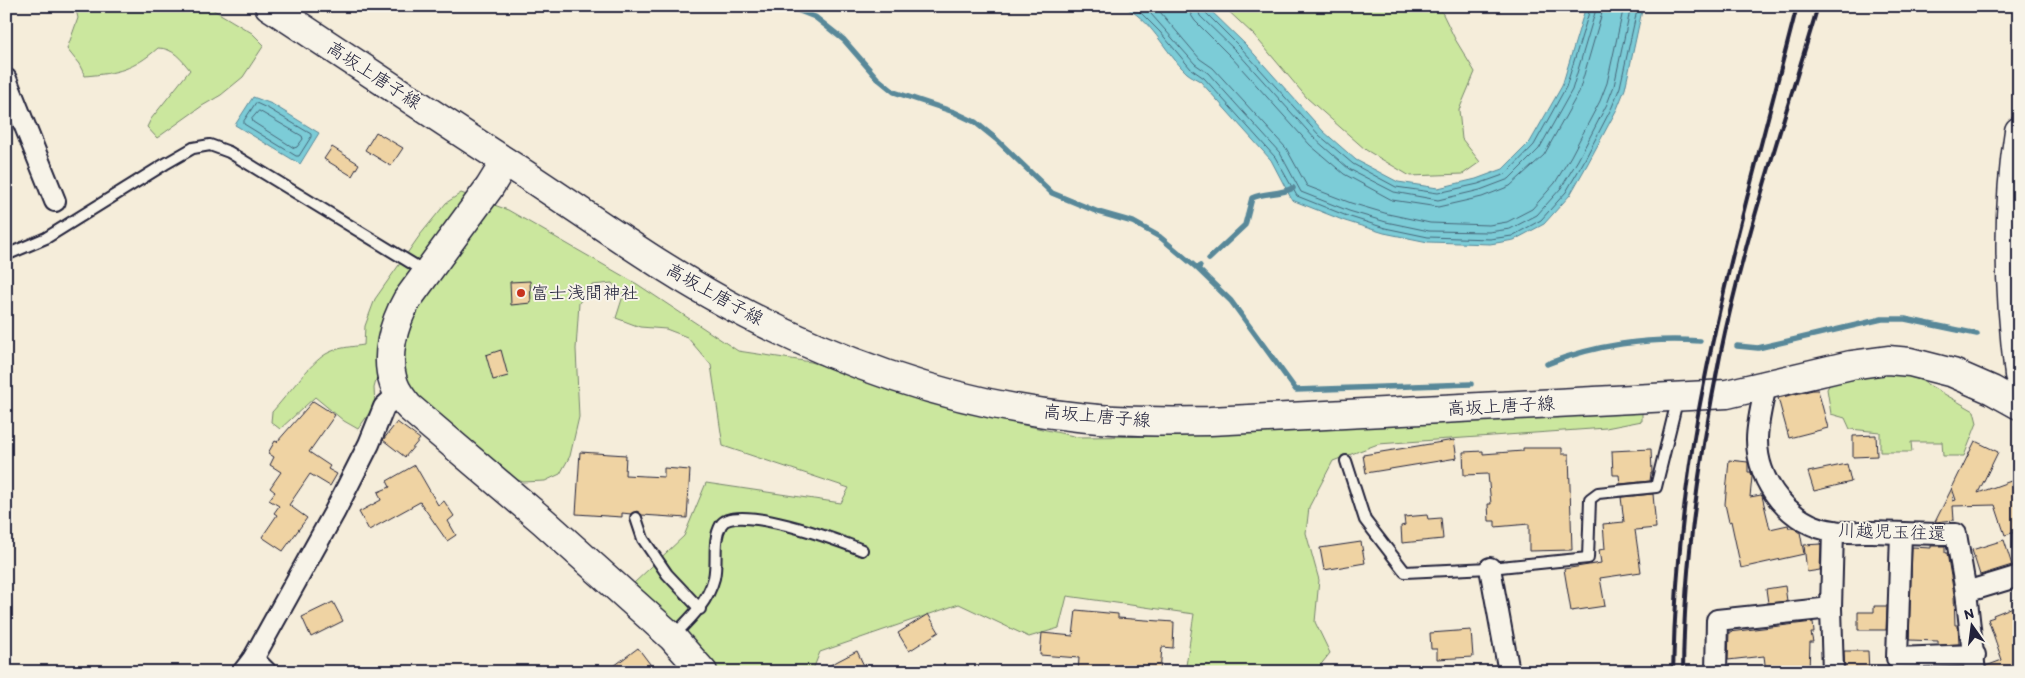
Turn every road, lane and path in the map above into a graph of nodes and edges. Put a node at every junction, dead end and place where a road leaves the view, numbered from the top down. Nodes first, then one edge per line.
1 (269, 6) edge
2 (6, 79) edge
3 (2019, 131) edge
4 (505, 162) junction
5 (55, 201) dead end
6 (6, 255) edge
7 (427, 272) junction
8 (2019, 375) edge
9 (1766, 384) junction
10 (398, 394) junction
11 (1678, 397) junction
12 (2019, 405) edge
13 (1346, 461) dead end
14 (636, 518) dead end
15 (1833, 531) junction
16 (1901, 533) junction
17 (862, 550) dead end
18 (1490, 568) junction
19 (2019, 576) edge
20 (1966, 592) junction
21 (1831, 608) junction
22 (700, 609) junction
23 (672, 637) junction
24 (1975, 663) edge
25 (254, 668) edge
26 (703, 672) edge
27 (1509, 672) edge
28 (1716, 672) edge
29 (1833, 672) edge

1 - 4 main road, 高坂上唐子線
2 - 5 street
3 - 8 main road
4 - 7 main road
4 - 11 main road, 高坂上唐子線
6 - 7 lane
7 - 10 main road
9 - 11 main road, 高坂上唐子線
9 - 12 main road, 高坂上唐子線
9 - 15 street, 川越児玉往還
10 - 23 main road
10 - 25 street
11 - 18 lane
13 - 18 lane
14 - 22 lane
15 - 16 street, 川越児玉往還
15 - 21 street
16 - 20 street, 川越児玉往還
16 - 24 street
17 - 22 lane
18 - 27 street
19 - 20 street
20 - 24 street
21 - 28 street
21 - 29 street
22 - 23 lane
23 - 26 main road

